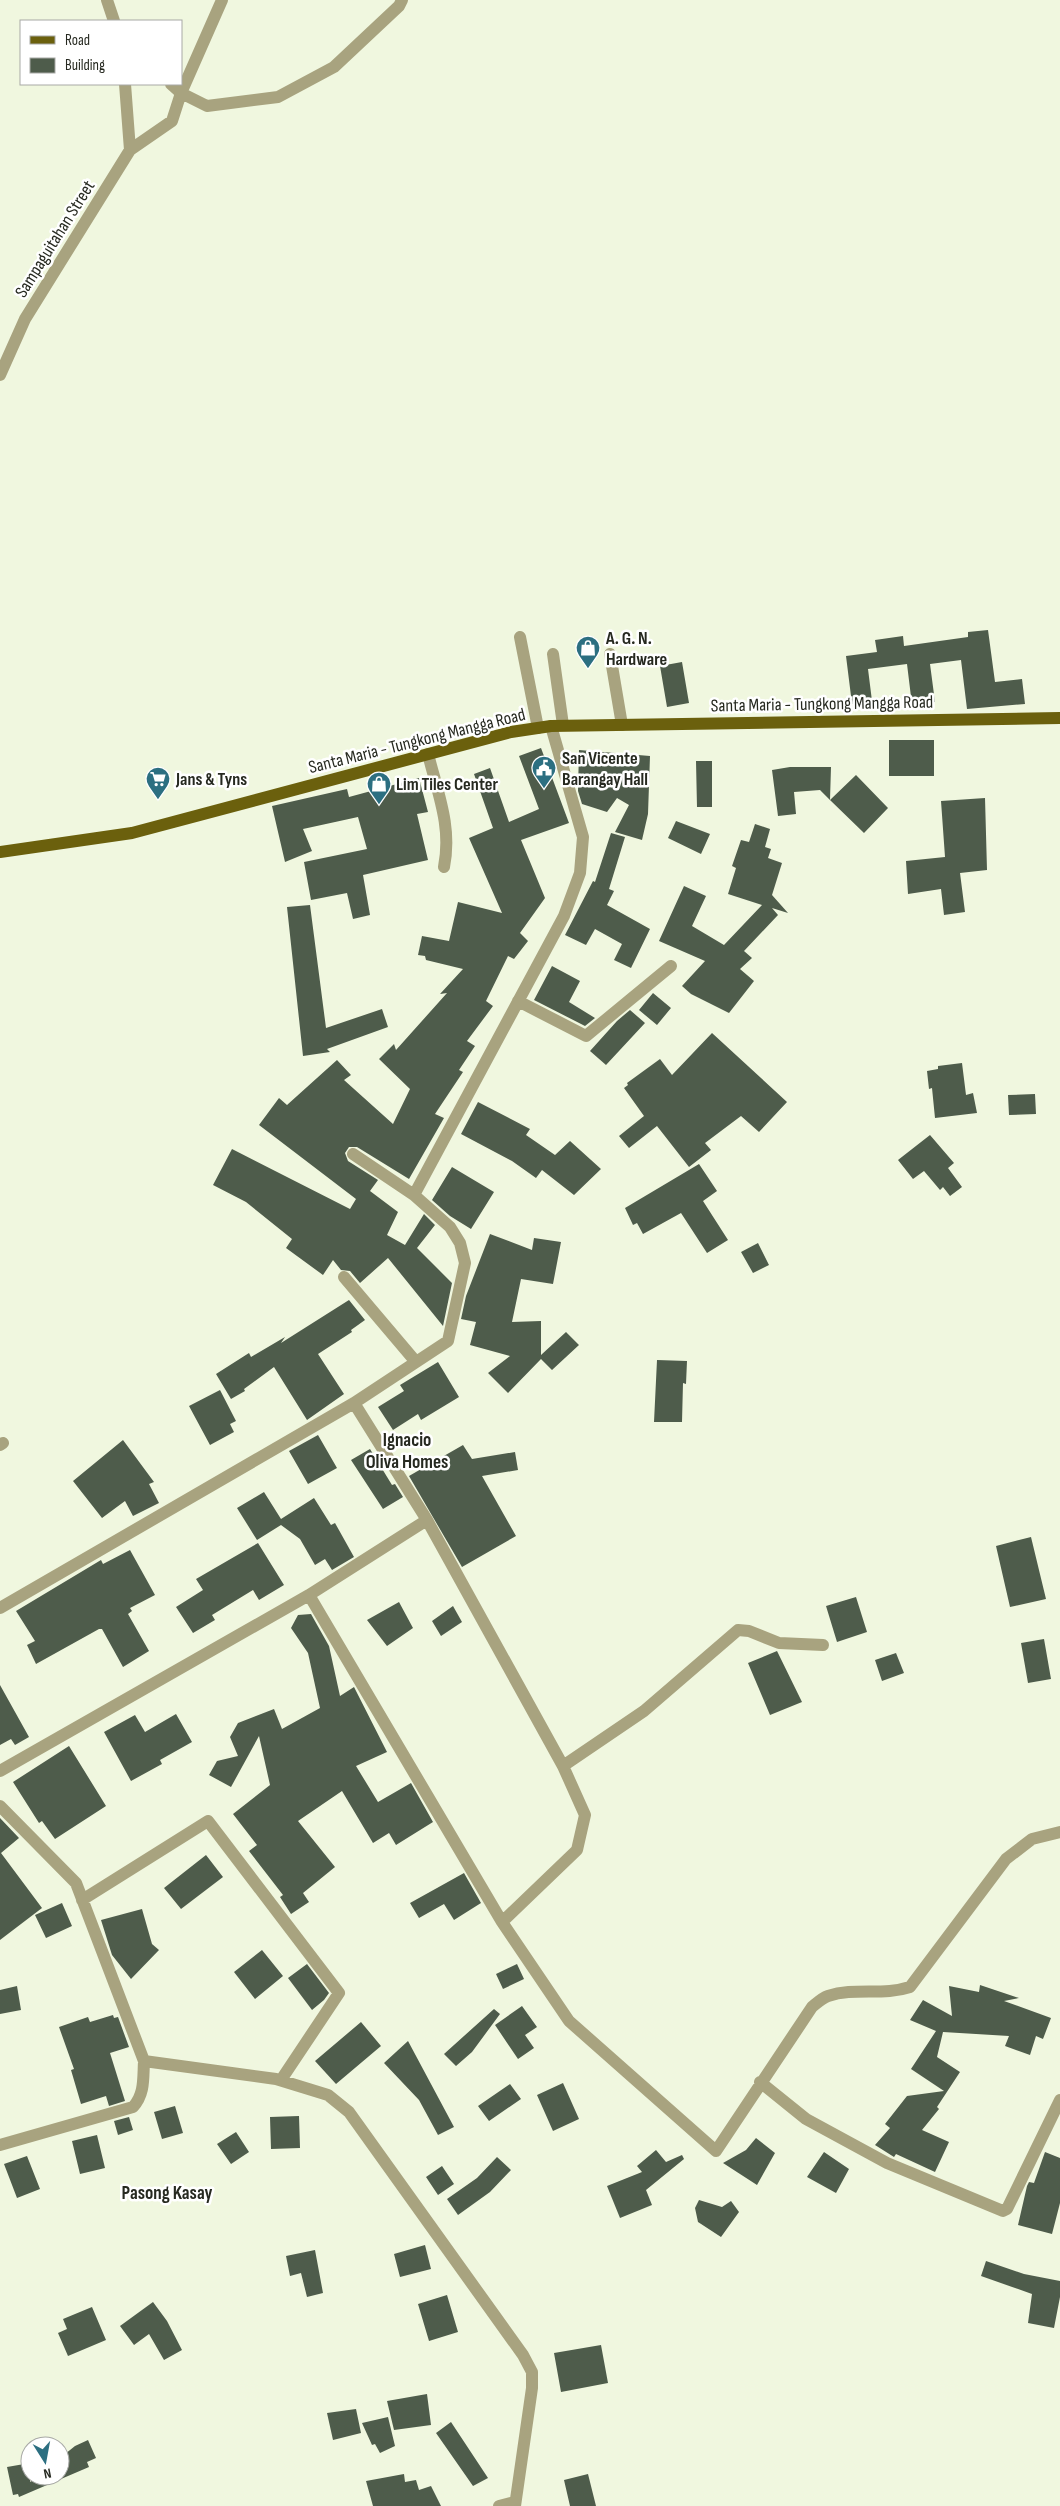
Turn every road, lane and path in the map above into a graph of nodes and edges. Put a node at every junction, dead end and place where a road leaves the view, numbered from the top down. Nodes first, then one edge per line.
1 (107, 0) edge
2 (222, 0) edge
3 (402, 0) edge
4 (114, 20) edge
5 (125, 85) edge
6 (172, 85) edge
7 (182, 93) junction
8 (130, 150) junction
9 (0, 375) edge
10 (520, 637) dead end
11 (553, 654) dead end
12 (610, 654) dead end
13 (1060, 718) edge
14 (622, 725) junction
15 (557, 726) junction
16 (538, 728) junction
17 (428, 754) junction
18 (0, 852) edge
19 (444, 867) dead end
20 (671, 966) dead end
21 (518, 1001) junction
22 (353, 1154) dead end
23 (414, 1195) junction
24 (344, 1277) dead end
25 (416, 1362) junction
26 (354, 1403) junction
27 (427, 1520) junction
28 (309, 1595) junction
29 (0, 1608) edge
30 (823, 1645) dead end
31 (564, 1766) junction
32 (0, 1771) edge
33 (0, 1806) edge
34 (1060, 1832) edge
35 (82, 1900) junction
36 (502, 1922) junction
37 (144, 2061) junction
38 (281, 2080) junction
39 (760, 2082) junction
40 (1060, 2100) edge
41 (0, 2145) edge
42 (515, 2504) edge
43 (498, 2506) edge

1 - 4 street
2 - 7 street, Sampaguitahan Street
3 - 7 street
5 - 8 street
6 - 7 street
7 - 8 street, Sampaguitahan Street
8 - 9 street, Sampaguitahan Street
10 - 16 street
11 - 15 street
12 - 14 street
13 - 14 main road, Santa Maria - Tungkong Mangga Road
14 - 15 main road, Santa Maria - Tungkong Mangga Road
15 - 16 main road, Santa Maria - Tungkong Mangga Road
15 - 21 street
16 - 17 main road, Santa Maria - Tungkong Mangga Road
17 - 18 main road, Santa Maria - Tungkong Mangga Road
17 - 19 street
20 - 21 street
21 - 23 street
22 - 23 street
23 - 25 street
24 - 25 street
25 - 26 street
26 - 27 street
26 - 29 street
27 - 28 street
27 - 31 street
28 - 32 street
28 - 36 street
30 - 31 street
31 - 36 street
33 - 35 street
34 - 39 street
35 - 37 street
35 - 38 street
36 - 39 street
37 - 38 street
37 - 41 street
38 - 42 street
39 - 40 street
42 - 43 street

